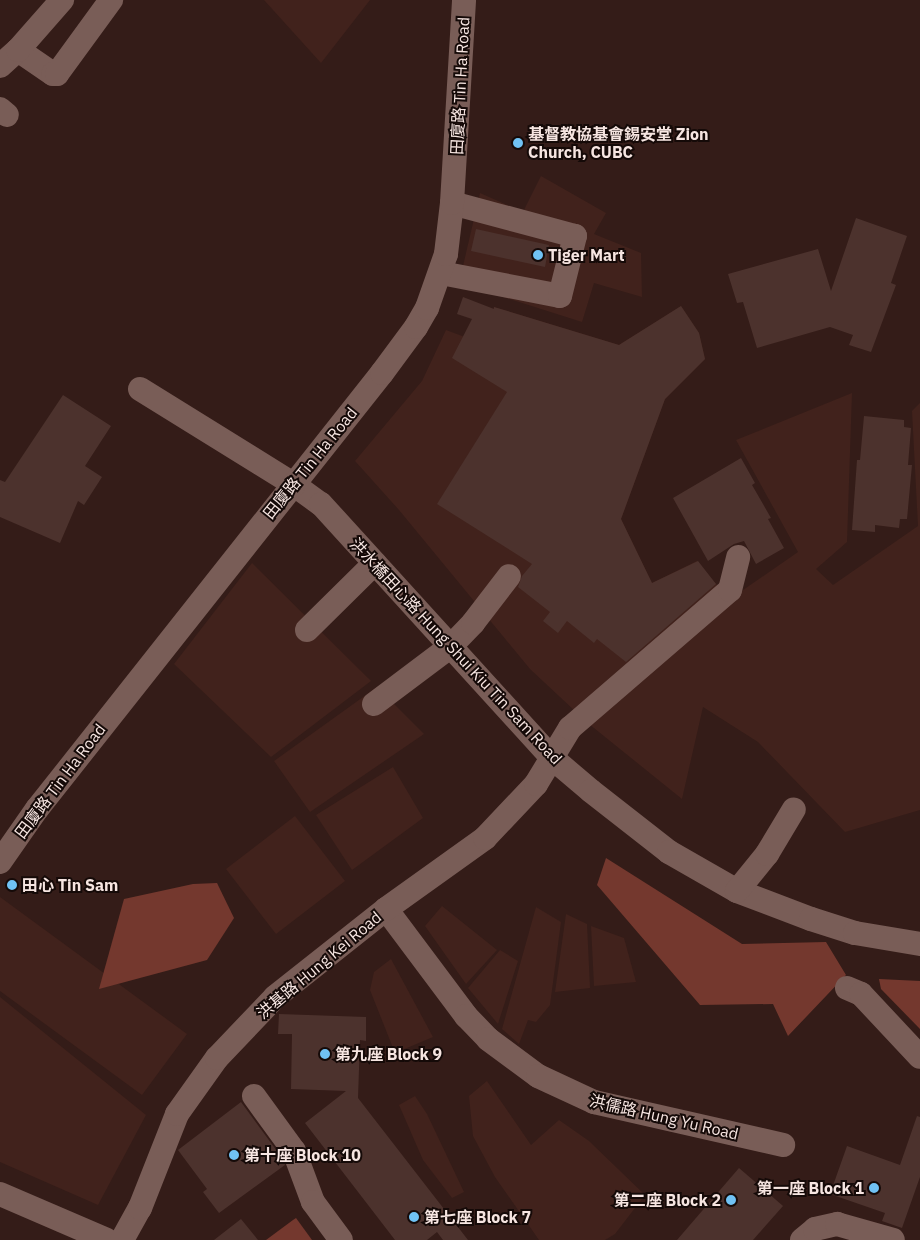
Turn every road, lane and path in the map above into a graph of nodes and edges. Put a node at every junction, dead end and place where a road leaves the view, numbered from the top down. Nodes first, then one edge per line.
1 (62, 0) edge
2 (111, 0) edge
3 (464, 0) edge
4 (18, 50) junction
5 (0, 66) edge
6 (452, 203) junction
7 (441, 273) junction
8 (140, 389) dead end
9 (293, 484) junction
10 (738, 557) dead end
11 (375, 563) junction
12 (509, 576) dead end
13 (307, 630) dead end
14 (450, 647) junction
15 (374, 704) dead end
16 (551, 757) junction
17 (794, 809) dead end
18 (0, 862) edge
19 (737, 891) junction
20 (386, 909) junction
21 (920, 944) edge
22 (847, 988) dead end
23 (920, 1057) edge
24 (254, 1096) dead end
25 (783, 1144) dead end
26 (0, 1194) edge
27 (107, 1240) edge
28 (122, 1240) edge
29 (341, 1240) edge
30 (802, 1240) edge
31 (893, 1240) edge

1 - 4 street
2 - 4 street
3 - 6 street, 田廈路 Tin Ha Road
4 - 5 street
6 - 7 street, 田廈路 Tin Ha Road
6 - 7 street
7 - 9 street, 田廈路 Tin Ha Road
8 - 9 street, 洪水橋田心路 Hung Shui Kiu Tin Sam Road
9 - 11 street, 洪水橋田心路 Hung Shui Kiu Tin Sam Road
9 - 18 street, 田廈路 Tin Ha Road
10 - 16 street, 洪基路 Hung Kei Road
11 - 13 street
11 - 14 street, 洪水橋田心路 Hung Shui Kiu Tin Sam Road
12 - 14 street
14 - 15 street
14 - 16 street, 洪水橋田心路 Hung Shui Kiu Tin Sam Road
16 - 19 street, 洪水橋田心路 Hung Shui Kiu Tin Sam Road
16 - 20 street, 洪基路 Hung Kei Road
17 - 19 street
19 - 21 street, 洪水橋田心路 Hung Shui Kiu Tin Sam Road
20 - 25 street, 洪儒路 Hung Yu Road
20 - 28 street, 洪基路 Hung Kei Road
22 - 23 street
24 - 29 street
26 - 27 street
30 - 31 street

